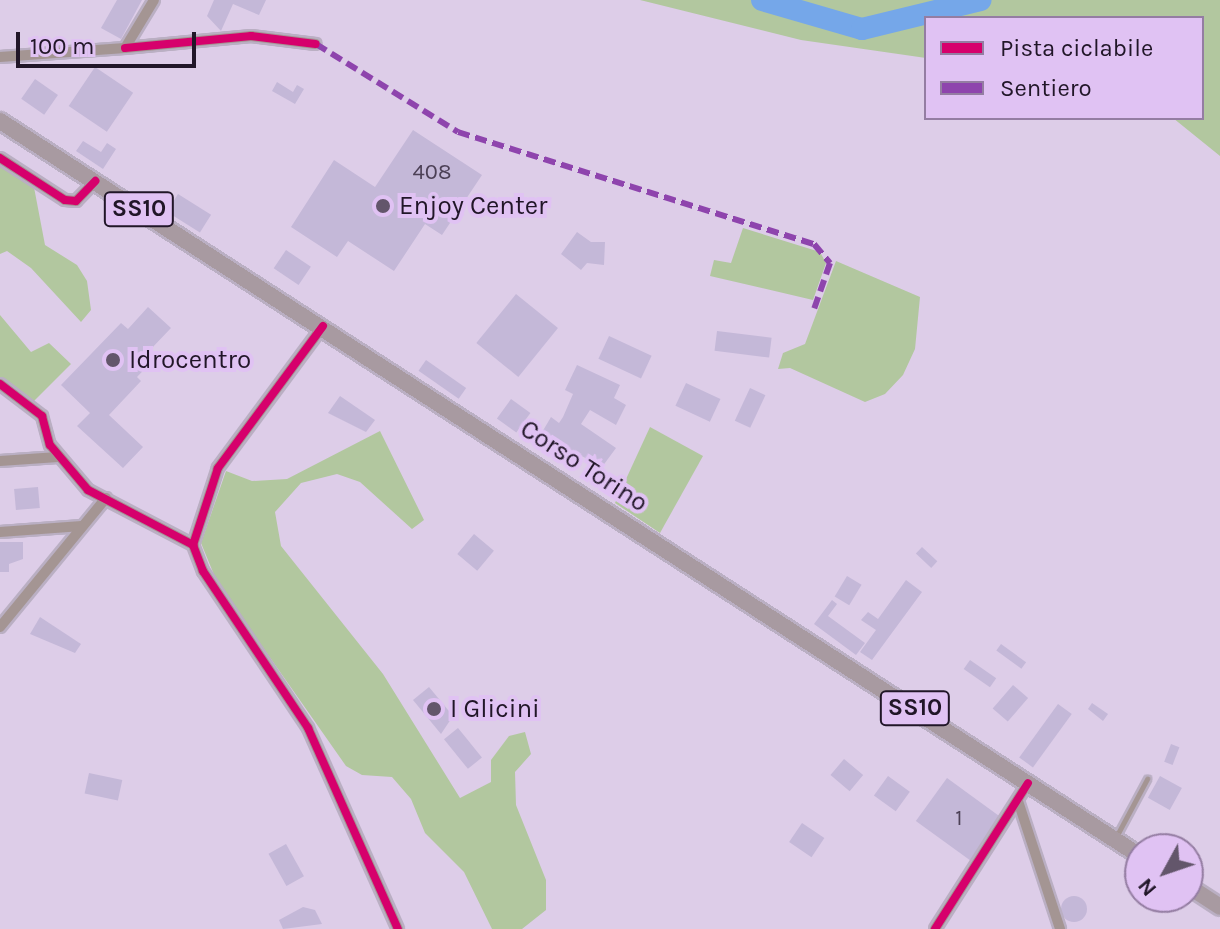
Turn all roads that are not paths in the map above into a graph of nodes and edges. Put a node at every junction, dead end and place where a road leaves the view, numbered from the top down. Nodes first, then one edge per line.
1 (154, 0) edge
2 (316, 44) dead end
3 (125, 48) junction
4 (0, 57) edge
5 (0, 121) edge
6 (0, 158) edge
7 (95, 181) junction
8 (323, 326) junction
9 (0, 384) edge
10 (58, 457) junction
11 (0, 461) edge
12 (106, 498) junction
13 (82, 526) junction
14 (0, 532) edge
15 (193, 545) junction
16 (0, 627) edge
17 (1147, 779) dead end
18 (1028, 783) junction
19 (1018, 801) junction
20 (1114, 840) junction
21 (1124, 846) edge
22 (398, 929) edge
23 (935, 929) edge
24 (1060, 929) edge

1 - 3 street
2 - 3 street
3 - 4 street
5 - 7 main road, Corso Torino / SS10
6 - 7 street
7 - 8 main road, Corso Torino / SS10
8 - 15 street
8 - 18 main road, Corso Torino / SS10
9 - 10 street
10 - 11 street
10 - 12 street
12 - 13 street
12 - 15 street
13 - 14 street
13 - 16 street
15 - 22 street
17 - 20 lane
18 - 19 street
18 - 20 main road, Corso Torino / SS10
19 - 23 street
19 - 24 street
20 - 21 main road, Corso Torino / SS10

